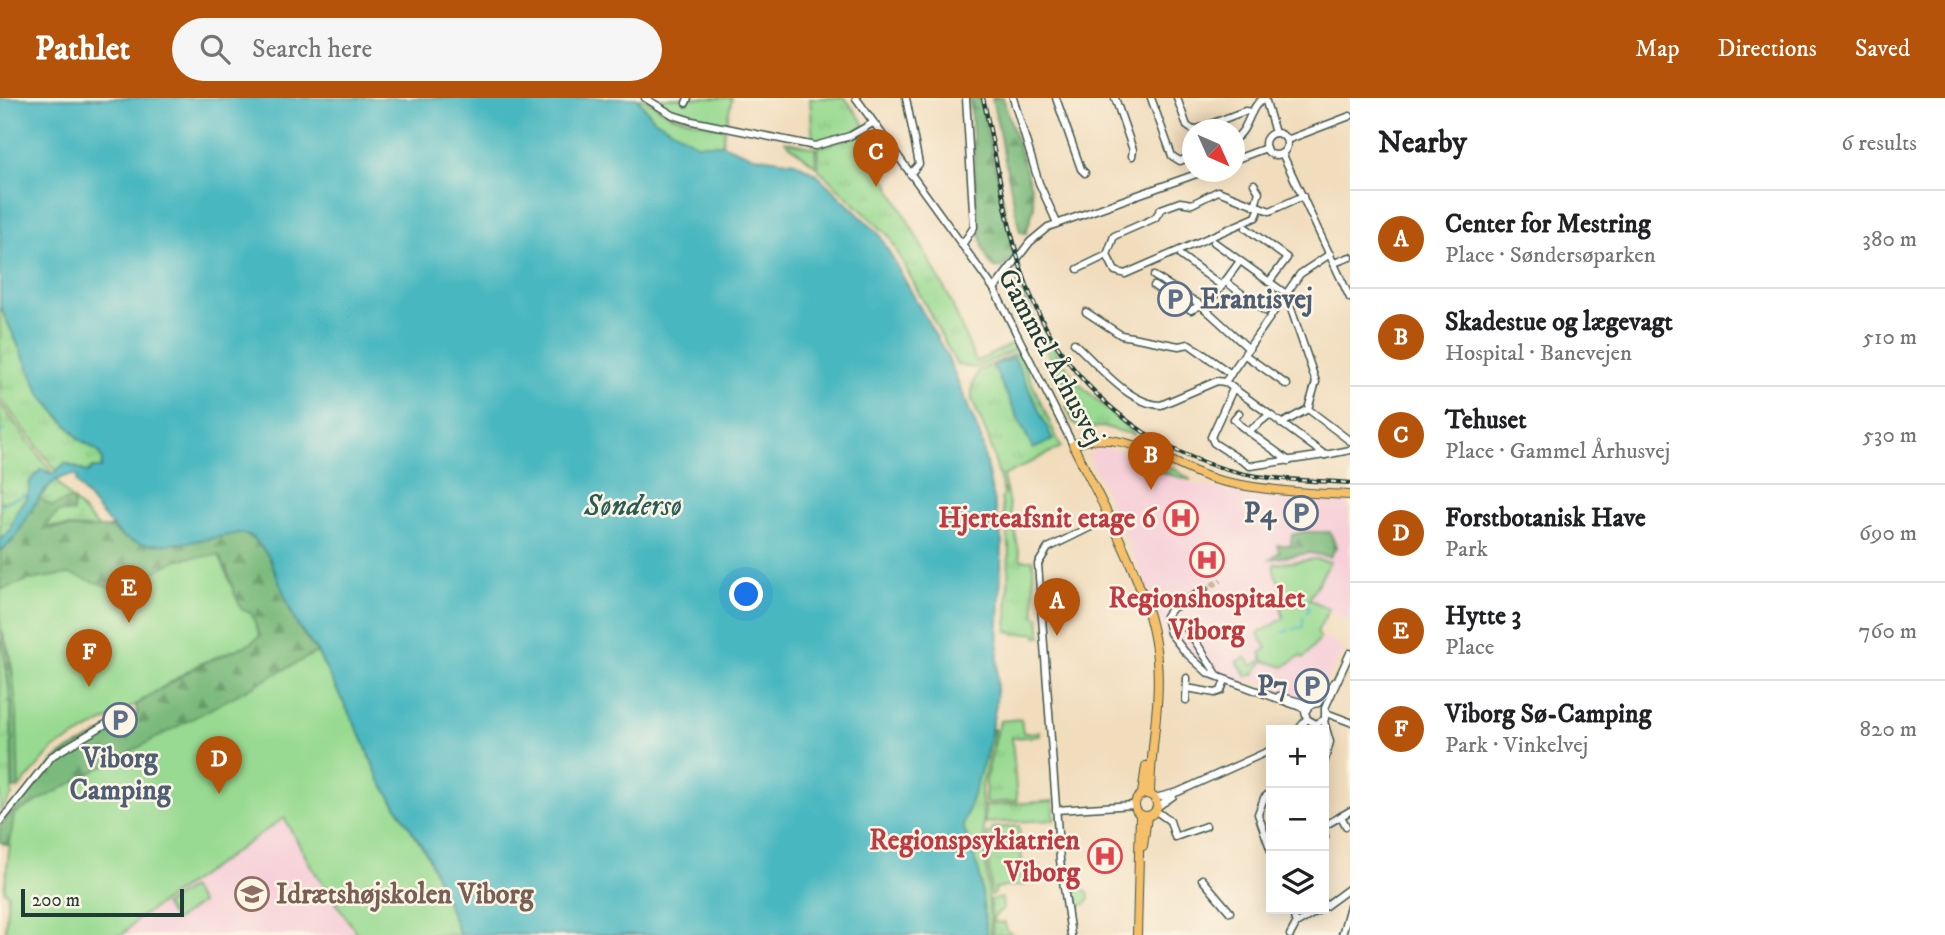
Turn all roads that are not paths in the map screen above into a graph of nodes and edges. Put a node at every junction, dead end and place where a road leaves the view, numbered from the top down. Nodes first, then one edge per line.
1 (645, 98) edge
2 (856, 98) edge
3 (906, 98) edge
4 (966, 98) edge
5 (1013, 98) edge
6 (1056, 98) edge
7 (1115, 98) edge
8 (1151, 98) edge
9 (1177, 98) edge
10 (1265, 98) edge
11 (1252, 112) junction
12 (1350, 116) edge
13 (1184, 119) edge
14 (1224, 119) edge
15 (873, 123) junction
16 (1245, 128) edge
17 (1275, 133) junction
18 (1287, 140) junction
19 (1266, 148) junction
20 (1282, 153) junction
21 (1132, 156) dead end
22 (1245, 156) edge
23 (1182, 160) edge
24 (1086, 173) dead end
25 (910, 174) junction
26 (1182, 179) edge
27 (1254, 184) dead end
28 (1303, 196) junction
29 (1257, 206) junction
30 (1057, 223) junction
31 (1246, 228) dead end
32 (1214, 242) dead end
33 (962, 245) junction
34 (1330, 254) junction
35 (1108, 255) junction
36 (1181, 256) dead end
37 (1350, 257) edge
38 (1240, 261) junction
39 (1334, 263) junction
40 (1078, 269) dead end
41 (1154, 276) dead end
42 (1269, 282) junction
43 (1223, 284) junction
44 (1154, 286) dead end
45 (994, 289) junction
46 (1286, 294) junction
47 (1350, 296) edge
48 (1203, 307) junction
49 (1265, 311) dead end
50 (1086, 312) dead end
51 (1074, 343) dead end
52 (1247, 352) junction
53 (1231, 374) junction
54 (1225, 382) junction
55 (1287, 385) dead end
56 (1233, 389) junction
57 (1308, 409) junction
58 (1239, 413) dead end
59 (1269, 415) junction
60 (1281, 424) junction
61 (1248, 432) junction
62 (1350, 441) edge
63 (1073, 445) junction
64 (1350, 450) edge
65 (1325, 455) junction
66 (1289, 461) junction
67 (1350, 495) edge
68 (1107, 519) junction
69 (1204, 590) tunnel mouth
70 (1184, 624) dead end
71 (1350, 653) edge
72 (1206, 657) junction
73 (1205, 671) junction
74 (1341, 671) junction
75 (1350, 673) edge
76 (1187, 678) dead end
77 (1222, 679) junction
78 (1187, 688) junction
79 (1186, 700) dead end
80 (1311, 706) junction
81 (1326, 711) junction
82 (121, 715) dead end
83 (1350, 722) edge
84 (1317, 724) edge
85 (1266, 752) edge
86 (1266, 796) edge
87 (1152, 801) junction
88 (1134, 805) junction
89 (1056, 810) junction
90 (1350, 811) edge
91 (1143, 816) junction
92 (1341, 816) junction
93 (0, 822) edge
94 (1329, 825) edge
95 (1206, 826) dead end
96 (1346, 826) dead end
97 (1266, 836) edge
98 (1202, 879) dead end
99 (1350, 888) edge
100 (1339, 895) junction
101 (1350, 898) edge
102 (1329, 903) edge
103 (1350, 906) edge
104 (1230, 912) dead end
105 (1293, 914) edge
106 (1312, 914) edge
107 (1296, 924) junction
108 (1071, 935) edge
109 (1137, 935) edge
110 (1290, 935) edge
111 (1342, 935) edge

1 - 15 street
2 - 15 street, Gammel Århusvej
3 - 25 street
4 - 33 street
5 - 30 street
6 - 24 street
7 - 21 street
8 - 23 street
9 - 13 street
10 - 11 street
10 - 17 street
11 - 14 street
11 - 16 street
12 - 18 street
15 - 25 street, Gammel Århusvej
17 - 18 street
17 - 19 street
18 - 20 street
19 - 20 street
19 - 22 street
20 - 28 street
25 - 33 street, Gammel Århusvej
26 - 30 street
27 - 29 street
28 - 29 street
28 - 34 street
29 - 35 street
29 - 35 street
30 - 45 street
31 - 42 street
32 - 38 street
33 - 45 street, Gammel Århusvej
34 - 39 street
34 - 46 street
35 - 40 street
36 - 43 street
37 - 39 street
38 - 42 street
38 - 43 street
39 - 47 street
41 - 48 street
42 - 46 street
43 - 48 street
43 - 49 street
44 - 48 street
45 - 63 street, Gammel Århusvej
46 - 52 street
46 - 57 street
48 - 52 street
50 - 53 street
51 - 54 street
52 - 53 street
52 - 55 street
53 - 54 street
54 - 56 street
56 - 59 street
56 - 66 street
57 - 60 street
57 - 62 street
58 - 61 street
59 - 60 street
59 - 61 street
60 - 65 street
61 - 66 street
63 - 67 main road
63 - 68 main road, Gammel Århusvej
64 - 65 street
65 - 66 street
68 - 87 main road, Gammel Århusvej
68 - 89 street
69 - 73 street
70 - 72 street
71 - 74 street
72 - 73 street
72 - 77 street
73 - 77 street
74 - 75 street
74 - 80 street
74 - 81 street
76 - 78 street
77 - 78 street
77 - 80 street
78 - 79 street
80 - 81 street
80 - 84 street
81 - 83 street
81 - 84 street
82 - 93 street
85 - 87 street
86 - 97 street
87 - 88 main road
87 - 91 main road
87 - 95 street
88 - 89 street
88 - 91 main road
89 - 108 street
90 - 92 street
91 - 109 main road
92 - 94 street
92 - 96 street
98 - 104 street
99 - 100 street
100 - 101 street
100 - 102 street
103 - 111 street
105 - 107 street
106 - 107 street
107 - 110 street

